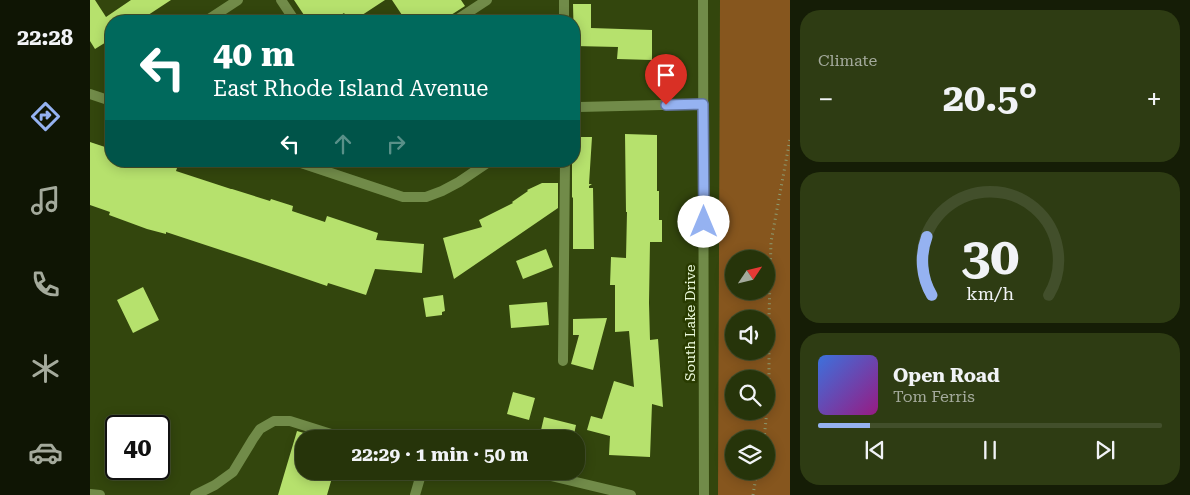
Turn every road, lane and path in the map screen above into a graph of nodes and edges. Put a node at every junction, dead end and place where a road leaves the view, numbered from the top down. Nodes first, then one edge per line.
1 (238, 0) edge
2 (281, 0) edge
3 (487, 0) edge
4 (564, 0) edge
5 (703, 0) edge
6 (215, 15) edge
7 (291, 15) edge
8 (464, 15) edge
9 (564, 15) edge
10 (90, 94) edge
11 (105, 99) edge
12 (703, 104) junction
13 (580, 106) edge
14 (790, 139) edge
15 (313, 167) edge
16 (481, 167) edge
17 (565, 167) edge
18 (563, 361) dead end
19 (318, 430) edge
20 (765, 430) edge
21 (419, 480) edge
22 (568, 480) edge
23 (756, 480) edge
24 (90, 494) edge
25 (100, 495) edge
26 (195, 495) edge
27 (415, 495) edge
28 (631, 495) edge
29 (704, 495) edge
30 (753, 495) edge

1 - 6 street
2 - 7 street
3 - 8 street
4 - 9 street
5 - 12 street, South Lake Drive
10 - 11 street
12 - 13 street
12 - 29 street, South Lake Drive
14 - 20 path
15 - 16 street
17 - 18 street
19 - 26 street
21 - 27 street
22 - 28 street
23 - 30 path
24 - 25 street

